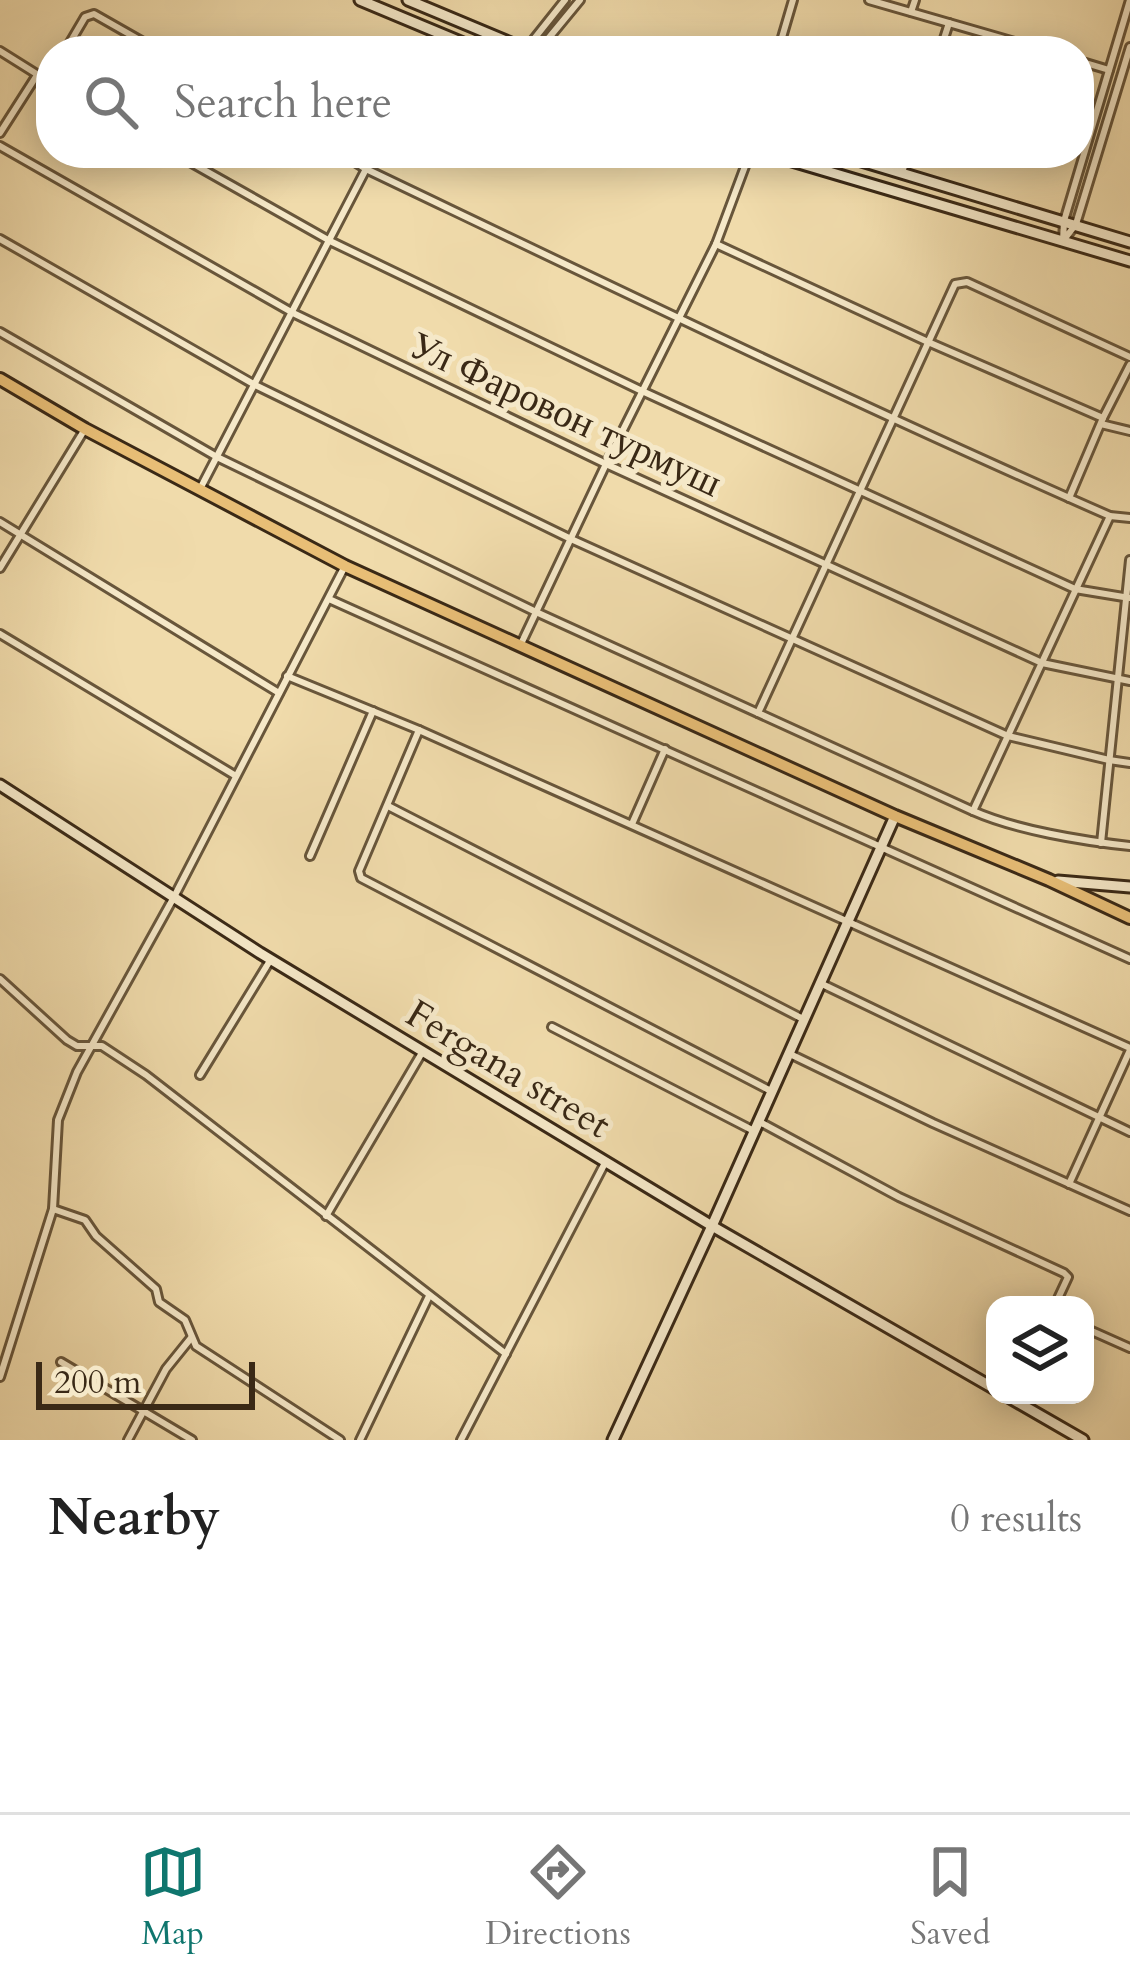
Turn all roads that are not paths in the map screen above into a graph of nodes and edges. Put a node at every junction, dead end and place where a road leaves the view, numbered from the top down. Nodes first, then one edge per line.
1 (360, 0) edge
2 (408, 0) edge
3 (565, 0) edge
4 (580, 0) edge
5 (793, 0) edge
6 (869, 0) edge
7 (915, 0) edge
8 (1130, 0) edge
9 (911, 12) junction
10 (949, 23) junction
11 (74, 36) edge
12 (133, 36) edge
13 (446, 36) edge
14 (494, 36) edge
15 (540, 36) edge
16 (545, 36) edge
17 (782, 36) edge
18 (945, 36) edge
19 (994, 36) edge
20 (1130, 47) edge
21 (0, 52) edge
22 (1094, 66) edge
23 (1109, 70) junction
24 (1126, 72) edge
25 (36, 74) edge
26 (36, 77) edge
27 (1094, 121) edge
28 (0, 134) edge
29 (0, 146) edge
30 (36, 167) edge
31 (39, 168) edge
32 (201, 168) edge
33 (744, 168) edge
34 (816, 168) edge
35 (885, 168) edge
36 (904, 168) edge
37 (1080, 168) edge
38 (366, 169) joint
39 (902, 173) junction
40 (1069, 206) junction
41 (1080, 210) junction
42 (1050, 217) junction
43 (1070, 222) junction
44 (1090, 229) junction
45 (0, 239) edge
46 (330, 241) junction
47 (1063, 241) junction
48 (1130, 242) edge
49 (716, 244) junction
50 (1085, 247) junction
51 (1130, 261) edge
52 (293, 313) junction
53 (680, 320) junction
54 (0, 332) edge
55 (928, 342) junction
56 (1130, 361) edge
57 (0, 379) edge
58 (255, 385) junction
59 (642, 391) junction
60 (894, 419) junction
61 (1102, 421) junction
62 (86, 429) junction
63 (1130, 431) edge
64 (217, 457) junction
65 (606, 464) junction
66 (200, 489) junction
67 (860, 490) junction
68 (1069, 498) junction
69 (1110, 516) junction
70 (1130, 518) edge
71 (0, 522) edge
72 (20, 535) junction
73 (571, 538) junction
74 (1130, 560) edge
75 (826, 565) junction
76 (345, 566) junction
77 (0, 568) edge
78 (1075, 589) junction
79 (1128, 598) edge
80 (328, 599) junction
81 (536, 612) junction
82 (0, 634) edge
83 (792, 639) junction
84 (520, 646) junction
85 (1042, 663) junction
86 (287, 676) junction
87 (1118, 680) junction
88 (1130, 681) edge
89 (279, 693) junction
90 (373, 711) junction
91 (758, 713) junction
92 (419, 730) junction
93 (1008, 736) junction
94 (665, 748) junction
95 (1109, 760) junction
96 (1130, 763) edge
97 (236, 776) junction
98 (0, 785) edge
99 (388, 806) junction
100 (973, 811) junction
101 (896, 816) junction
102 (632, 824) junction
103 (1101, 843) junction
104 (883, 846) junction
105 (1130, 846) edge
106 (310, 856) dead end
107 (1049, 880) junction
108 (1130, 887) edge
109 (174, 897) junction
110 (1130, 918) edge
111 (849, 921) junction
112 (271, 959) junction
113 (1130, 959) edge
114 (0, 980) edge
115 (820, 983) junction
116 (803, 1019) junction
117 (552, 1027) dead end
118 (89, 1048) junction
119 (1130, 1049) edge
120 (423, 1051) junction
121 (788, 1053) junction
122 (200, 1075) dead end
123 (771, 1091) junction
124 (1100, 1117) junction
125 (756, 1126) junction
126 (1130, 1132) edge
127 (605, 1161) junction
128 (1069, 1184) junction
129 (53, 1209) junction
130 (1130, 1211) edge
131 (326, 1216) junction
132 (712, 1226) junction
133 (429, 1296) junction
134 (1058, 1296) edge
135 (1094, 1332) edge
136 (191, 1338) junction
137 (1130, 1348) edge
138 (506, 1354) junction
139 (61, 1362) dead end
140 (0, 1376) edge
141 (986, 1384) edge
142 (1021, 1404) edge
143 (144, 1409) junction
144 (128, 1440) edge
145 (191, 1440) edge
146 (340, 1440) edge
147 (360, 1440) edge
148 (461, 1440) edge
149 (613, 1440) edge
150 (1084, 1440) edge

1 - 13 street
2 - 14 street
3 - 15 street
4 - 16 street
5 - 17 street
6 - 9 street
7 - 9 street
8 - 23 street
9 - 10 street
10 - 18 street
10 - 19 street
11 - 12 street
20 - 24 street
21 - 25 street
22 - 23 street
23 - 27 street
24 - 41 street
26 - 28 street
29 - 30 street, Ул Фаровон турмуш
31 - 52 street, Ул Фаровон турмуш
32 - 46 street, Ул Фаровон турмуш
33 - 49 street
34 - 47 street
35 - 39 street
36 - 39 street
37 - 40 street
38 - 46 street
38 - 53 street
39 - 42 street
40 - 42 street
40 - 43 street
41 - 43 street
41 - 44 street
42 - 43 street
43 - 44 street
43 - 47 street
44 - 48 street
44 - 50 street
45 - 58 street
46 - 52 street
46 - 59 street, Ул Фаровон турмуш
47 - 50 street
49 - 53 street
49 - 55 street
50 - 51 street
52 - 58 street
52 - 65 street, Ул Фаровон турмуш
53 - 59 street
53 - 60 street
54 - 64 street
55 - 56 street
55 - 60 street
55 - 61 street
56 - 61 street
57 - 62 main road
58 - 64 street
58 - 73 street
59 - 65 street
59 - 67 street, Ул Фаровон турмуш
60 - 67 street
60 - 68 street
61 - 63 street
61 - 68 street
62 - 66 main road
62 - 72 street
64 - 66 street
64 - 81 street
65 - 73 street
65 - 75 street, Ул Фаровон турмуш
66 - 76 main road
67 - 75 street
67 - 78 street, Ул Фаровон турмуш
68 - 69 street
69 - 70 street
69 - 78 street
71 - 72 street
72 - 77 street
72 - 89 street
73 - 81 street
73 - 83 street
74 - 79 street
75 - 83 street
75 - 85 street, Ул Фаровон турмуш
76 - 80 street
76 - 84 main road
78 - 79 street, Ул Фаровон турмуш
78 - 85 street
79 - 87 street
80 - 86 street
80 - 94 street
81 - 84 street
81 - 91 street
82 - 97 street
83 - 91 street
83 - 93 street
84 - 101 main road
85 - 87 street, Ул Фаровон турмуш
85 - 93 street
86 - 89 street
86 - 90 street
87 - 88 street, Ул Фаровон турмуш
87 - 95 street
89 - 97 street
90 - 92 street
90 - 106 street
91 - 100 street
92 - 99 street
92 - 102 street
93 - 95 street
93 - 100 street
94 - 102 street
94 - 104 street
95 - 96 street
95 - 103 street
97 - 109 street
98 - 109 street, Fergana street
99 - 116 street
99 - 123 street
100 - 103 street
101 - 104 street
101 - 107 main road
102 - 111 street
103 - 105 street
104 - 111 street
104 - 113 street
107 - 108 street
107 - 110 main road
109 - 112 street, Fergana street
109 - 118 street
111 - 115 street
111 - 119 street
112 - 120 street, Fergana street
112 - 122 street
114 - 118 street
115 - 116 street
115 - 124 street
116 - 121 street
117 - 125 street
118 - 129 street
118 - 131 street
119 - 124 street
120 - 127 street, Fergana street
120 - 131 street
121 - 123 street
121 - 128 street
123 - 125 street
124 - 126 street
124 - 128 street
125 - 132 street
125 - 134 street
127 - 132 street, Fergana street
127 - 138 street
128 - 130 street
129 - 136 street
129 - 140 street
131 - 133 street
132 - 141 street, Fergana street
132 - 149 street
133 - 138 street
133 - 147 street
135 - 137 street
136 - 143 street
136 - 146 street
138 - 148 street
139 - 143 street
142 - 150 street
143 - 144 street
143 - 145 street

